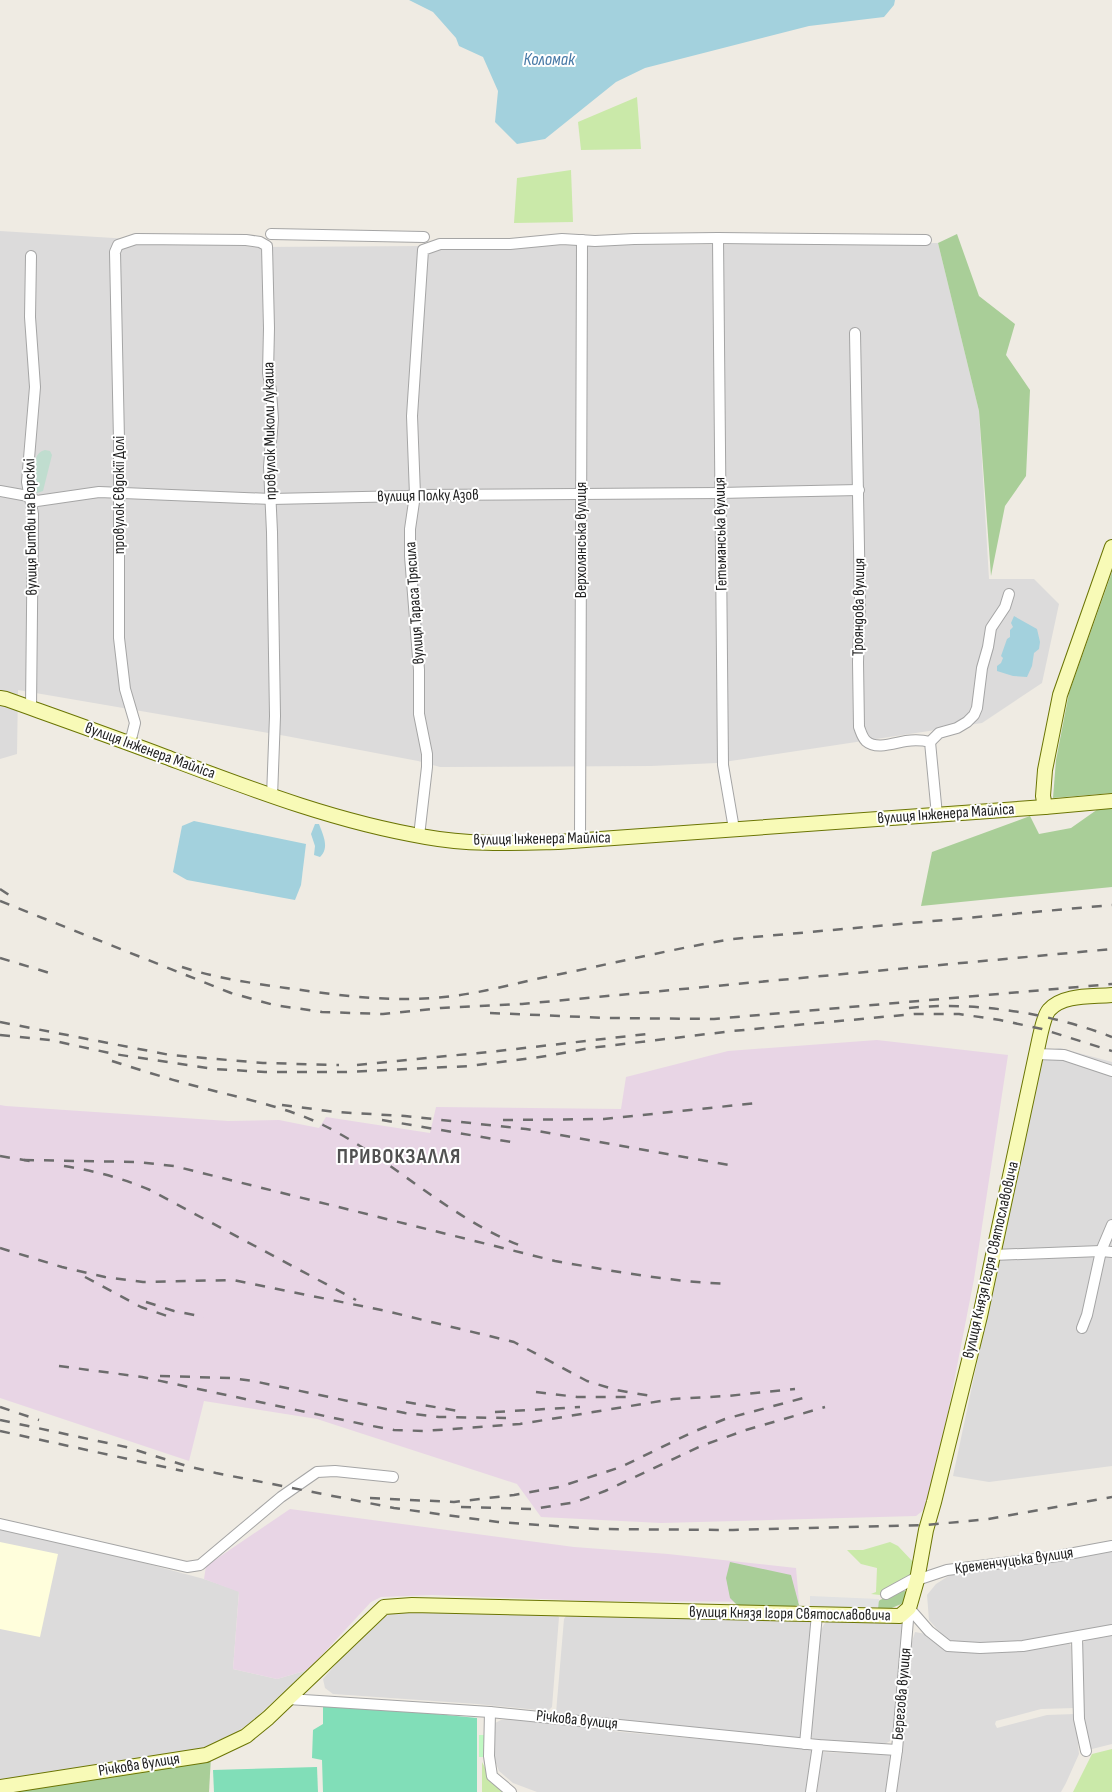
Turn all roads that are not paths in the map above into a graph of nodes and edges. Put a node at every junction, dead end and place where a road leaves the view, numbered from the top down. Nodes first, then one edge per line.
1 (271, 234) dead end
2 (424, 237) dead end
3 (718, 238) junction
4 (582, 240) junction
5 (926, 240) dead end
6 (118, 244) joint
7 (31, 256) dead end
8 (855, 333) dead end
9 (859, 490) junction
10 (0, 492) edge
11 (581, 493) junction
12 (720, 493) junction
13 (119, 494) junction
14 (415, 495) junction
15 (28, 496) junction
16 (271, 498) junction
17 (1112, 547) edge
18 (1009, 594) dead end
19 (0, 698) edge
20 (31, 708) junction
21 (930, 742) junction
22 (130, 743) junction
23 (272, 797) junction
24 (1112, 801) edge
25 (1045, 807) junction
26 (937, 815) junction
27 (734, 829) junction
28 (418, 836) junction
29 (580, 840) junction
30 (1112, 995) edge
31 (1036, 1054) junction
32 (1112, 1071) edge
33 (1112, 1225) edge
34 (1100, 1250) junction
35 (1112, 1252) edge
36 (993, 1255) junction
37 (1082, 1328) dead end
38 (393, 1477) dead end
39 (0, 1524) edge
40 (1112, 1546) edge
41 (917, 1578) junction
42 (886, 1594) dead end
43 (910, 1608) junction
44 (816, 1614) junction
45 (1112, 1630) edge
46 (1077, 1638) junction
47 (288, 1699) junction
48 (490, 1712) junction
49 (268, 1718) joint
50 (805, 1744) junction
51 (818, 1746) junction
52 (897, 1750) junction
53 (1086, 1752) dead end
54 (0, 1787) edge
55 (511, 1792) edge
56 (811, 1792) edge
57 (890, 1792) edge

1 - 2 street
3 - 4 street
3 - 5 street
3 - 12 street, Гетьманська вулиця
4 - 11 street, Верхолянська вулиця
4 - 14 street, вулиця Тараса Трясила
6 - 13 street, провулок Євдокії Долі
6 - 16 street, провулок Миколи Лукаша
7 - 15 street, вулиця Битви на Ворсклі
8 - 9 street, Трояндова вулиця
9 - 12 street, вулиця Полку Азов
9 - 21 street, Трояндова вулиця
10 - 15 street, вулиця Полку Азов
11 - 12 street, вулиця Полку Азов
11 - 14 street, вулиця Полку Азов
11 - 29 street, Верхолянська вулиця
12 - 27 street, Гетьманська вулиця
13 - 15 street, вулиця Полку Азов
13 - 16 street, вулиця Полку Азов
13 - 22 street, провулок Євдокії Долі
14 - 16 street, вулиця Полку Азов
14 - 28 street, вулиця Тараса Трясила
15 - 20 street, вулиця Битви на Ворсклі
16 - 23 street, провулок Миколи Лукаша
17 - 25 street
18 - 21 street
19 - 20 street, вулиця Інженера Майліса
20 - 22 street, вулиця Інженера Майліса
21 - 26 street
22 - 23 street, вулиця Інженера Майліса
23 - 28 street, вулиця Інженера Майліса
24 - 25 street, вулиця Інженера Майліса
25 - 26 street, вулиця Інженера Майліса
26 - 27 street, вулиця Інженера Майліса
27 - 29 street, вулиця Інженера Майліса
28 - 29 street, вулиця Інженера Майліса
30 - 31 street, вулиця Князя Ігоря Святославовича
31 - 32 street
31 - 36 street, вулиця Князя Ігоря Святославовича
33 - 34 street
34 - 35 street
34 - 36 street
34 - 37 street
36 - 41 street, вулиця Князя Ігоря Святославовича
38 - 39 street
40 - 41 street, Кременчуцька вулиця
41 - 42 street, Кременчуцька вулиця
41 - 43 street, вулиця Князя Ігоря Святославовича
43 - 44 street, вулиця Князя Ігоря Святославовича
43 - 46 street
43 - 52 street, Берегова вулиця
44 - 47 street, вулиця Князя Ігоря Святославовича
44 - 50 street
45 - 46 street
46 - 53 street
47 - 48 street, Річкова вулиця
47 - 49 street, вулиця Князя Ігоря Святославовича
48 - 50 street, Річкова вулиця
48 - 55 street
49 - 54 street, Річкова вулиця
50 - 51 street, Річкова вулиця
51 - 52 street, Берегова вулиця
51 - 56 street
52 - 57 street, Берегова вулиця

